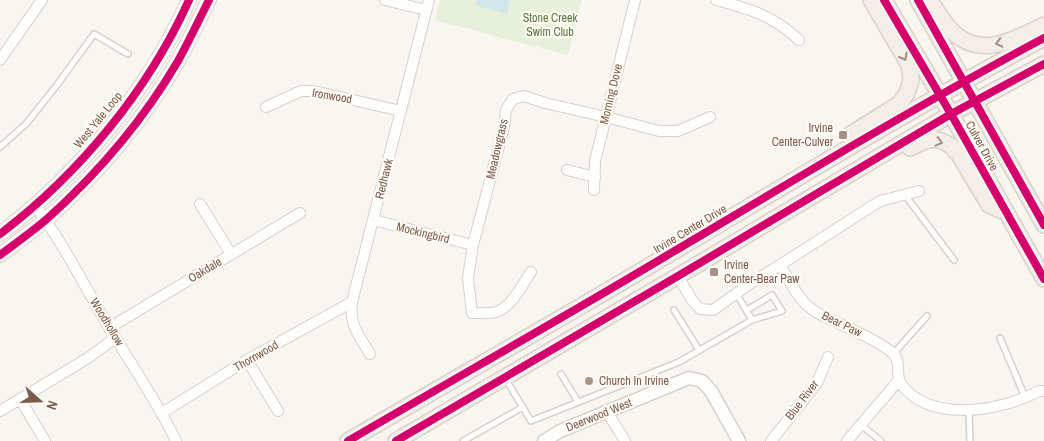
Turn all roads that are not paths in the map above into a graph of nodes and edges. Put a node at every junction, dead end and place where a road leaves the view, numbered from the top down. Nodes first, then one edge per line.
1 (42, 0) edge
2 (189, 0) edge
3 (209, 0) edge
4 (385, 0) edge
5 (635, 0) edge
6 (719, 0) edge
7 (871, 0) edge
8 (884, 0) edge
9 (918, 0) edge
10 (930, 0) edge
11 (428, 5) edge
12 (1044, 25) edge
13 (1044, 38) edge
14 (799, 40) dead end
15 (128, 54) dead end
16 (0, 60) edge
17 (1044, 64) edge
18 (964, 81) junction
19 (940, 95) junction
20 (975, 101) junction
21 (266, 107) dead end
22 (401, 111) junction
23 (951, 114) junction
24 (606, 117) junction
25 (710, 117) dead end
26 (0, 147) edge
27 (893, 149) junction
28 (567, 170) dead end
29 (594, 177) junction
30 (792, 180) junction
31 (594, 190) dead end
32 (919, 191) dead end
33 (904, 195) junction
34 (200, 204) dead end
35 (35, 205) junction
36 (300, 213) dead end
37 (1007, 213) junction
38 (46, 220) junction
39 (373, 220) junction
40 (1044, 225) edge
41 (0, 234) edge
42 (473, 245) junction
43 (231, 254) junction
44 (0, 255) edge
45 (954, 260) dead end
46 (780, 265) junction
47 (531, 272) dead end
48 (678, 276) junction
49 (1044, 279) edge
50 (736, 293) junction
51 (352, 302) junction
52 (674, 310) dead end
53 (747, 310) junction
54 (928, 316) dead end
55 (752, 320) junction
56 (109, 328) junction
57 (115, 338) junction
58 (1000, 338) dead end
59 (699, 350) junction
60 (894, 353) junction
61 (370, 354) dead end
62 (828, 357) dead end
63 (247, 360) junction
64 (561, 374) dead end
65 (505, 378) junction
66 (899, 380) junction
67 (1044, 391) edge
68 (1025, 397) junction
69 (20, 399) junction
70 (578, 402) junction
71 (522, 407) junction
72 (969, 409) junction
73 (0, 411) edge
74 (278, 411) dead end
75 (607, 412) junction
76 (162, 413) junction
77 (861, 425) junction
78 (45, 441) edge
79 (176, 441) edge
80 (348, 441) edge
81 (396, 441) edge
82 (463, 441) edge
83 (544, 441) edge
84 (625, 441) edge
85 (739, 441) edge
86 (771, 441) edge
87 (847, 441) edge
88 (881, 441) edge
89 (970, 441) edge

1 - 16 street
2 - 35 main road, West Yale Loop
3 - 38 main road
4 - 11 street
5 - 24 street, Morning Dove
6 - 14 street
7 -> 30 main road
8 - 19 main road, Culver Drive
9 - 18 main road, Culver Drive
12 -> 10 main road
11 - 22 street, Redhawk
13 - 18 main road, Irvine Center Drive
15 - 26 lane
17 - 20 main road
18 - 19 main road, Irvine Center Drive
18 - 20 main road, Culver Drive
19 - 23 main road, Culver Drive
19 - 30 main road, Irvine Center Drive
20 - 23 main road
20 - 40 main road, Culver Drive
21 - 22 street, Ironwood
22 - 39 street, Redhawk
23 - 27 main road
23 - 37 main road, Culver Drive
24 - 25 street, Meadowgrass
24 - 29 street, Morning Dove
24 - 42 street, Meadowgrass
27 -> 37 main road
27 - 48 main road
28 - 29 street
29 - 31 street, Morning Dove
30 - 80 main road, Irvine Center Drive
32 - 33 street
33 - 45 lane
33 - 46 street
34 - 43 street
35 - 38 street, Woodhollow
35 - 41 main road, West Yale Loop
36 - 43 street, Oakdale
37 - 49 main road, Culver Drive
38 - 44 main road
38 - 56 street, Woodhollow
39 - 42 street, Mockingbird
39 - 51 street, Redhawk
42 - 47 street, Meadowgrass
43 - 56 street, Oakdale
46 - 50 street
46 - 60 street, Bear Paw
48 - 50 street
48 - 65 main road
50 - 53 lane
51 - 61 street, Redhawk
51 - 63 street, Thornwood
52 - 59 lane
53 - 55 lane
53 - 55 lane
54 - 60 lane
55 - 59 lane
56 - 57 street, Woodhollow
57 - 69 street
57 - 76 street, Woodhollow
58 - 68 lane
59 - 70 lane
60 - 66 street
62 - 86 street, Blue River
63 - 74 street
63 - 76 street, Thornwood
64 - 70 lane
65 - 71 lane
65 - 81 main road
66 - 72 street
66 - 77 street
67 - 68 street
68 - 72 street
69 - 73 street
69 - 78 street
70 - 71 lane
71 - 82 lane
72 - 89 lane
75 - 83 street, Deerwood West
75 - 84 street
75 - 85 street, Deerwood West
76 - 79 street, Woodhollow
77 - 87 street
77 - 88 lane

